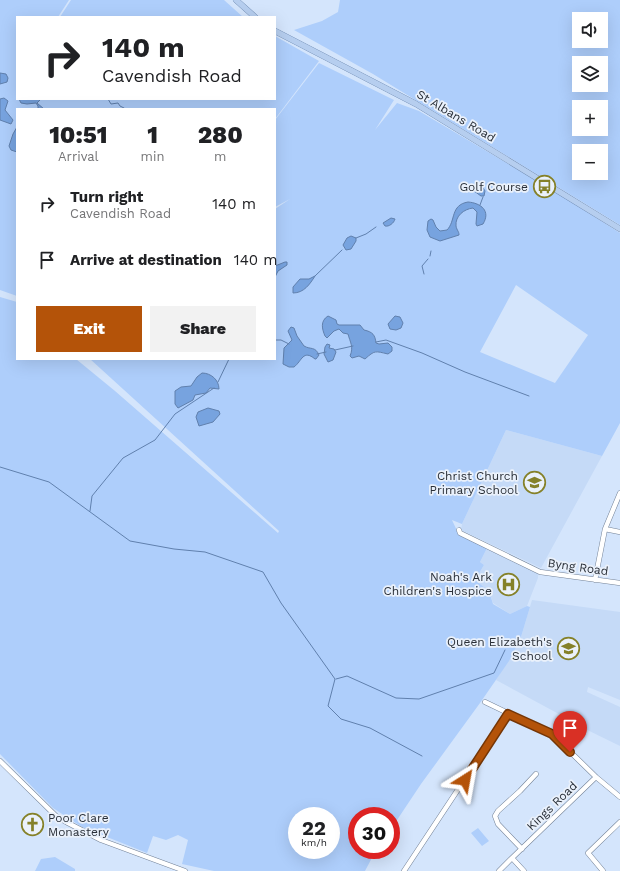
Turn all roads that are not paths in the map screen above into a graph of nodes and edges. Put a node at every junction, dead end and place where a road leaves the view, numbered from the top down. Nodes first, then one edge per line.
1 (236, 0) edge
2 (254, 16) edge
3 (276, 32) edge
4 (620, 229) edge
5 (620, 494) edge
6 (605, 529) junction
7 (459, 530) dead end
8 (620, 532) edge
9 (595, 580) junction
10 (620, 583) edge
11 (485, 702) dead end
12 (508, 714) junction
13 (0, 761) edge
14 (536, 774) dead end
15 (596, 777) junction
16 (620, 797) edge
17 (620, 822) edge
18 (522, 849) junction
19 (512, 858) junction
20 (185, 871) edge
21 (404, 871) edge
22 (499, 871) edge
23 (524, 871) edge
24 (603, 871) edge

1 - 2 main road
3 - 4 main road, St Albans Road
5 - 6 street
6 - 8 street
6 - 9 street
7 - 9 street, Byng Road
9 - 10 street, Byng Road
11 - 12 street
12 - 15 street
12 - 21 street
13 - 20 street
14 - 18 street
15 - 16 street
15 - 18 street, Kings Road
17 - 24 street
18 - 19 street, Kings Road
19 - 22 street, Kings Road
19 - 23 street

